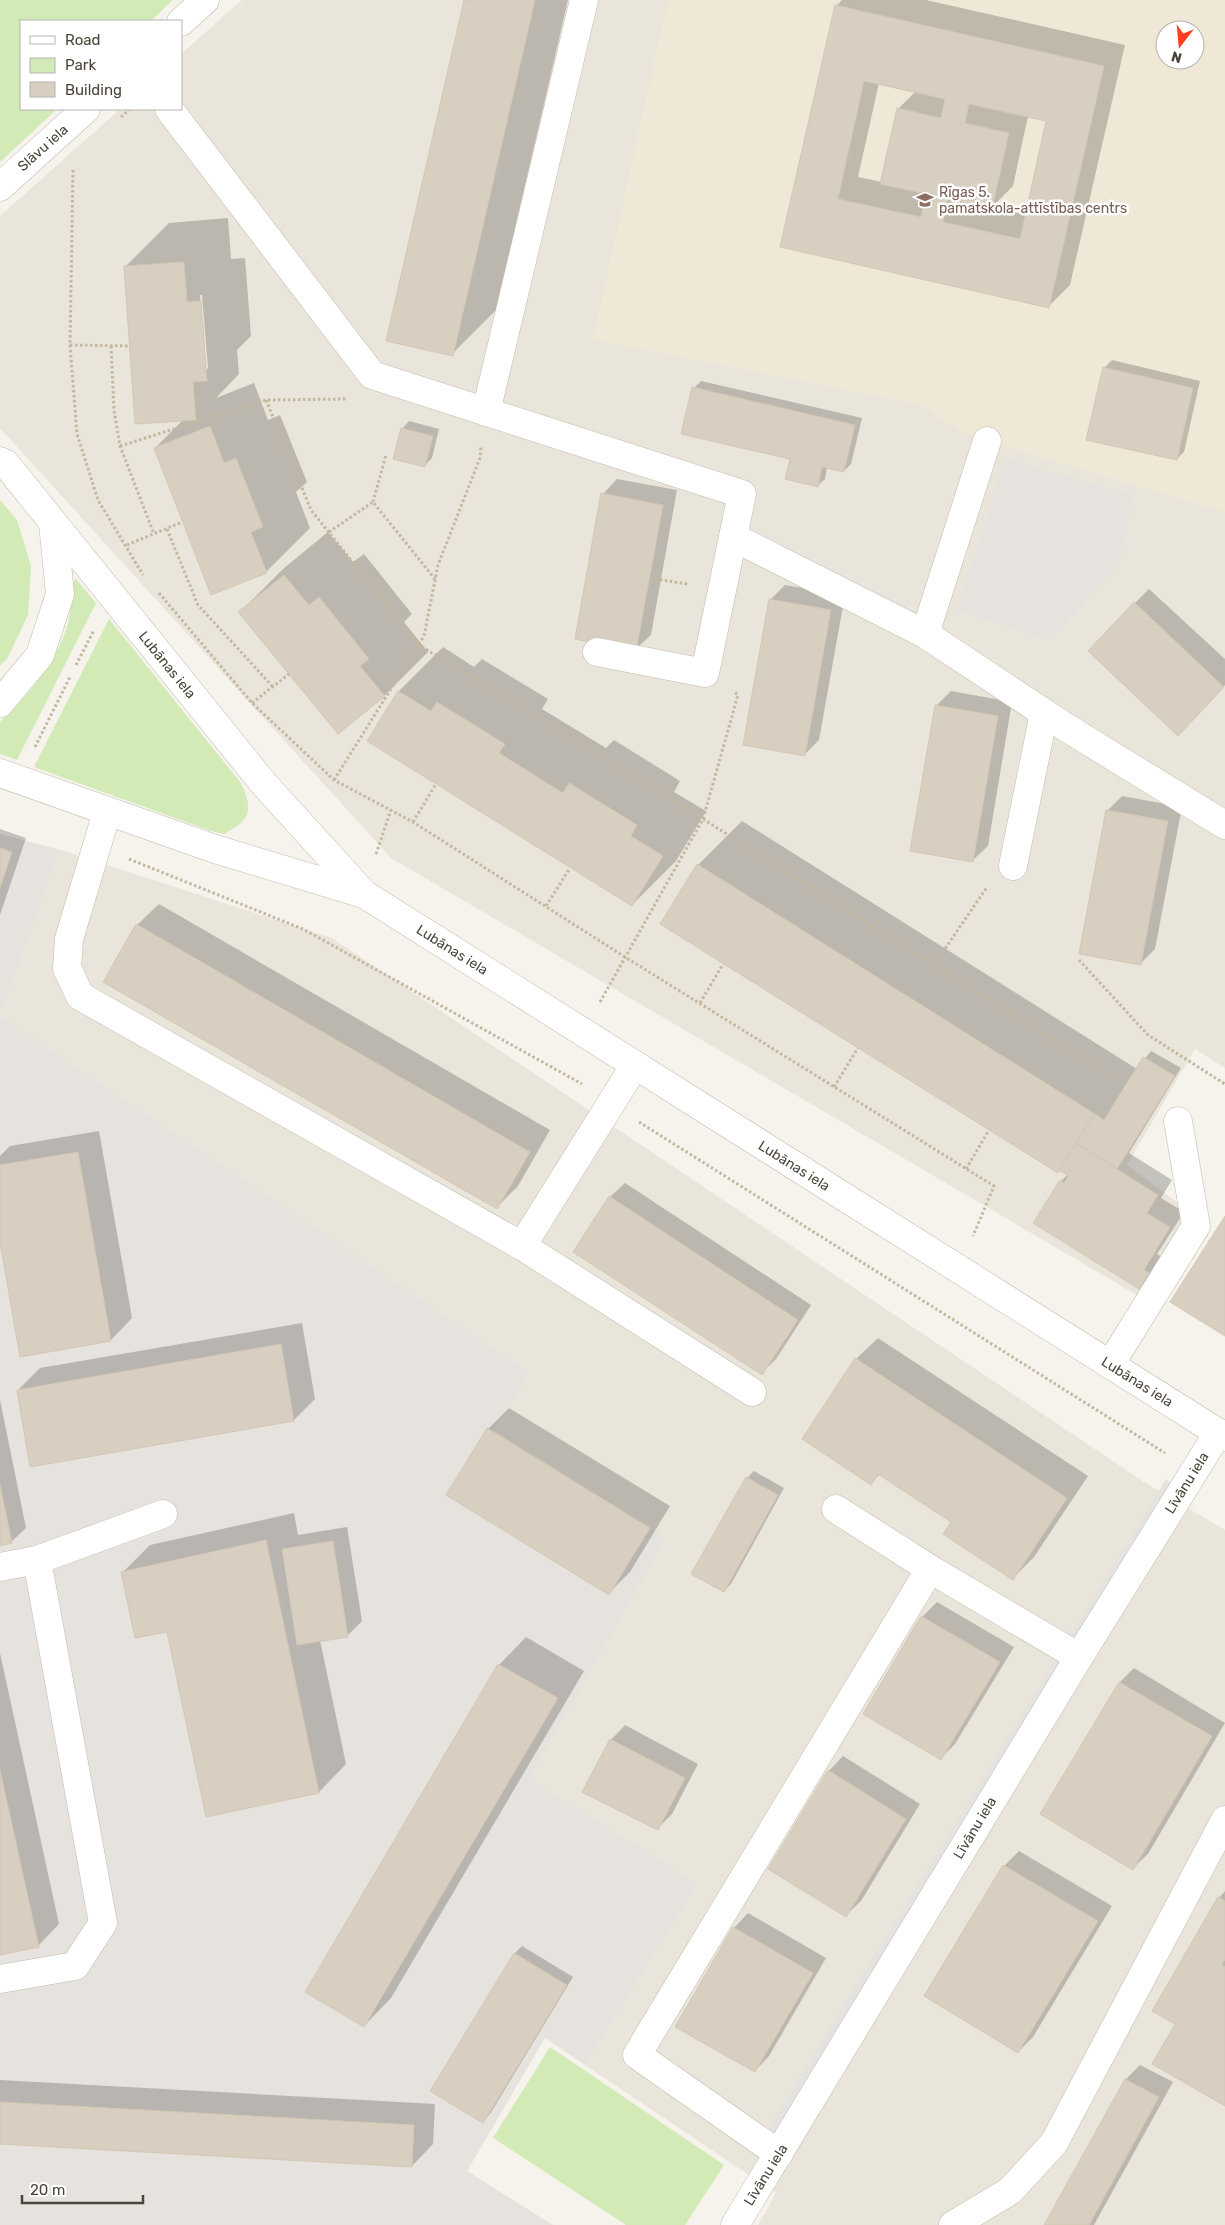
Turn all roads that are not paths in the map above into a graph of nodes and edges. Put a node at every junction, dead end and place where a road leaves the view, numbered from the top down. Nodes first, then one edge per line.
1 (205, 0) edge
2 (584, 0) edge
3 (182, 21) edge
4 (85, 110) edge
5 (170, 110) edge
6 (0, 187) edge
7 (486, 412) junction
8 (987, 441) dead end
9 (0, 460) edge
10 (53, 523) junction
11 (733, 537) junction
12 (925, 634) junction
13 (597, 652) dead end
14 (0, 703) edge
15 (1044, 713) junction
16 (0, 773) edge
17 (107, 812) junction
18 (1225, 825) edge
19 (1013, 866) road end
20 (364, 894) junction
21 (635, 1066) junction
22 (1178, 1121) dead end
23 (522, 1246) junction
24 (1110, 1365) junction
25 (752, 1392) dead end
26 (1221, 1435) edge
27 (836, 1509) dead end
28 (163, 1514) dead end
29 (37, 1560) junction
30 (0, 1567) edge
31 (930, 1569) junction
32 (1079, 1657) junction
33 (1225, 1820) edge
34 (0, 1979) edge
35 (779, 2154) junction
36 (735, 2225) edge
37 (953, 2225) edge

1 - 3 street
2 - 7 street
4 - 6 street, Slāvu iela
5 - 7 street
7 - 11 street
8 - 12 street
9 - 10 street, Lubānas iela
10 - 14 street
10 - 20 street, Lubānas iela
11 - 12 street
11 - 13 street
12 - 15 street
15 - 18 street
15 - 19 street
16 - 17 street, Lubānas iela
17 - 20 street, Lubānas iela
17 - 23 street
20 - 21 street, Lubānas iela
21 - 23 street
21 - 24 street, Lubānas iela
22 - 24 street
23 - 25 street
24 - 26 street, Lubānas iela
26 - 32 street, Līvānu iela
27 - 31 street
28 - 29 street
29 - 30 street
29 - 34 street
31 - 32 street
31 - 35 street
32 - 35 street, Līvānu iela
33 - 37 street
35 - 36 street, Līvānu iela

